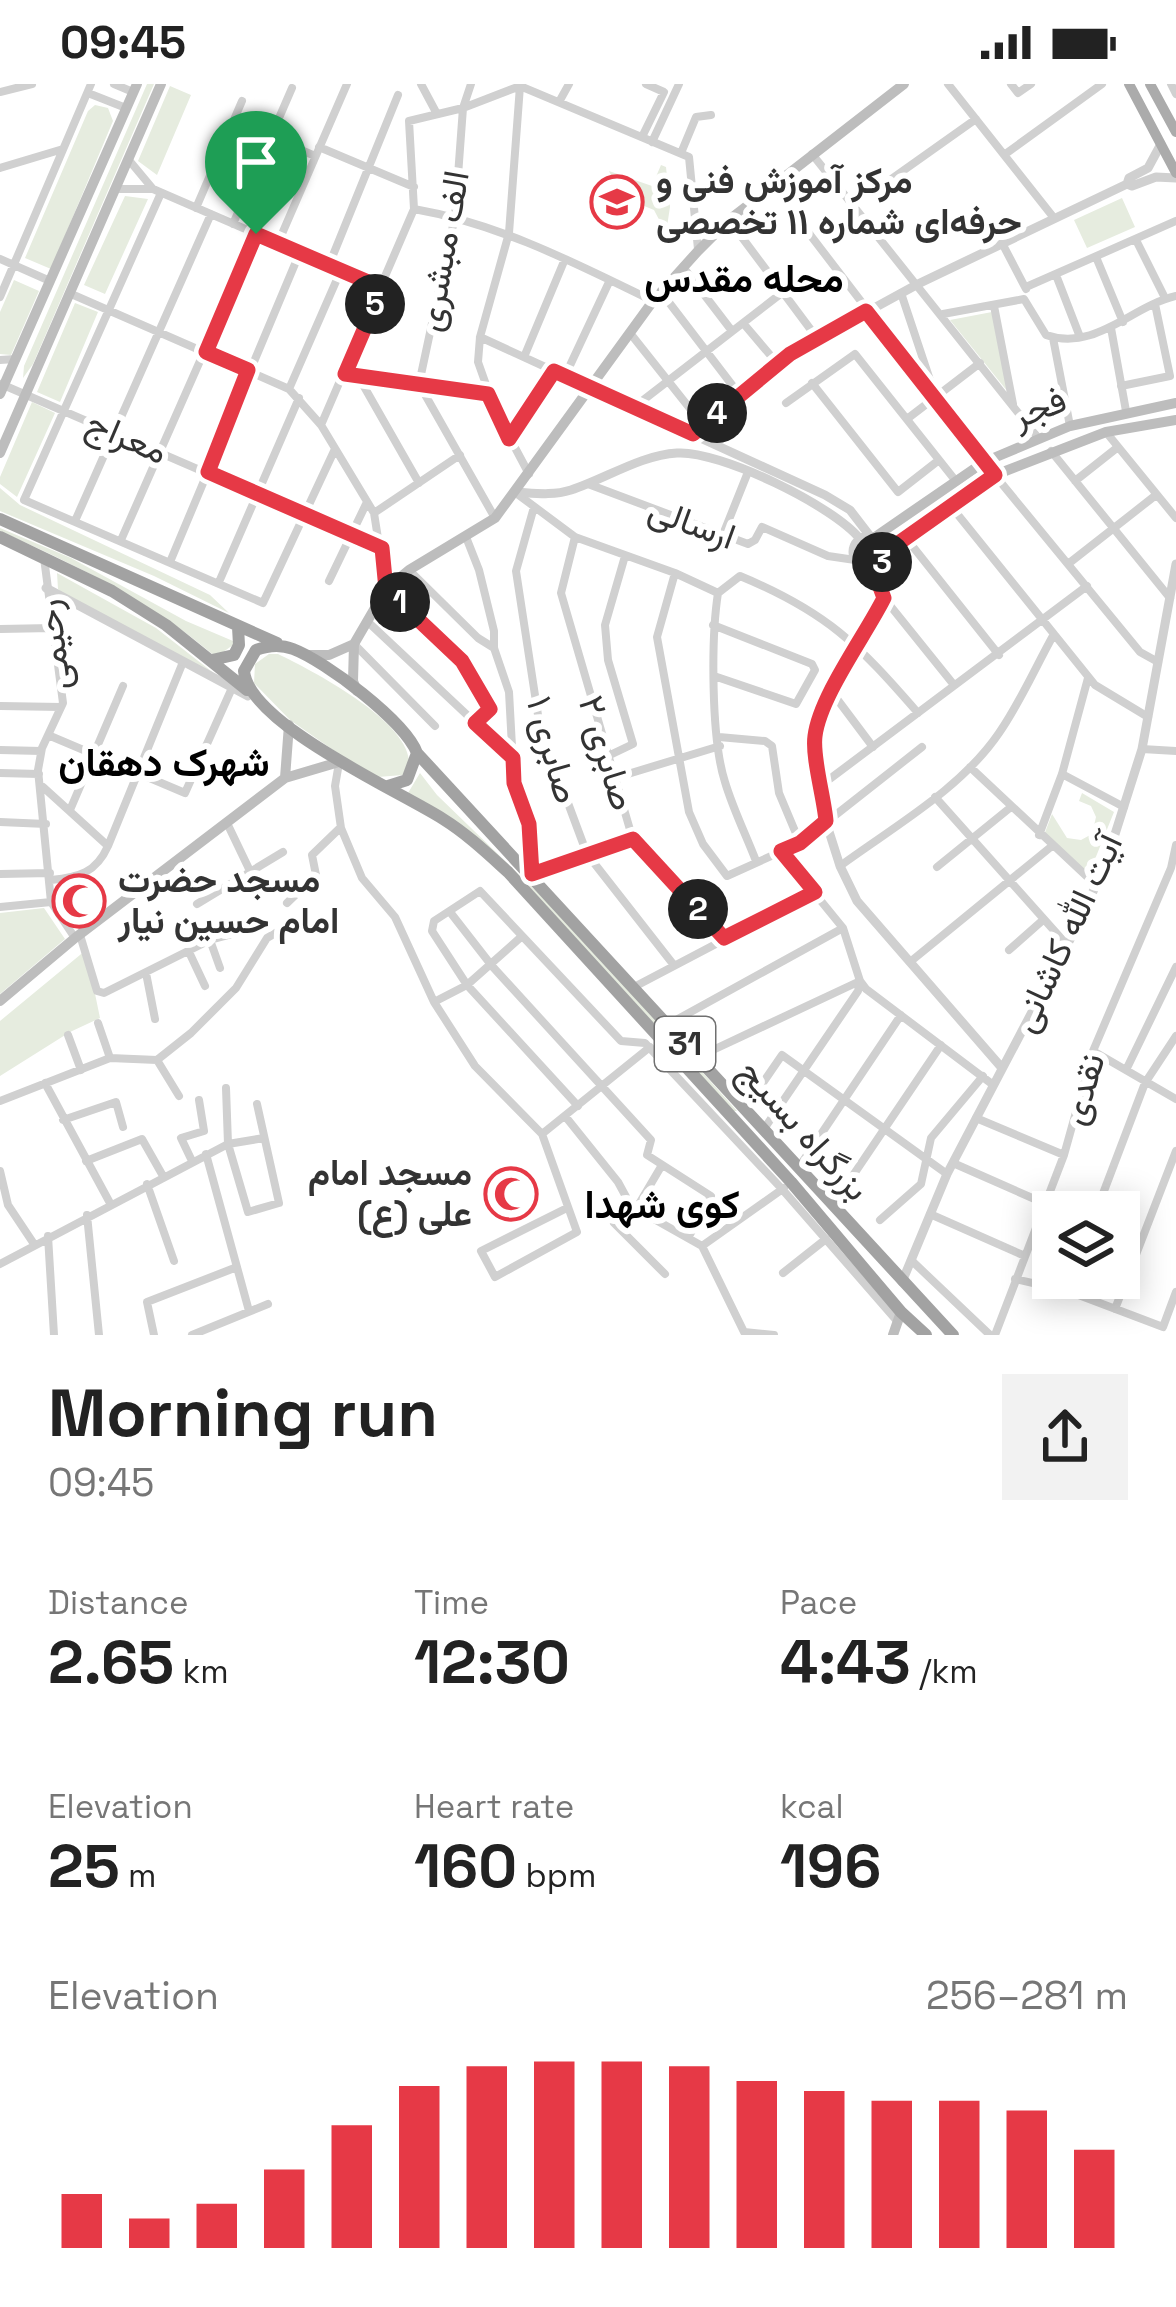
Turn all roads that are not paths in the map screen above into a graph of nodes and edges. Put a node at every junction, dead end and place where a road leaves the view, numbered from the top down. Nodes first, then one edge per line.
1 (32, 84) edge
2 (114, 84) edge
3 (161, 84) edge
4 (347, 84) edge
5 (421, 84) edge
6 (471, 84) edge
7 (569, 84) edge
8 (646, 84) edge
9 (679, 84) edge
10 (904, 84) edge
11 (948, 84) edge
12 (1011, 84) edge
13 (1030, 84) edge
14 (1102, 84) edge
15 (1130, 84) edge
16 (1150, 84) edge
17 (1171, 84) edge
18 (520, 86) edge
19 (135, 88) edge
20 (292, 88) dead end
21 (90, 89) edge
22 (0, 92) edge
23 (1176, 94) edge
24 (398, 95) dead end
25 (242, 100) dead end
26 (559, 102) junction
27 (126, 108) junction
28 (463, 108) junction
29 (437, 114) junction
30 (710, 115) dead end
31 (976, 119) junction
32 (1176, 132) edge
33 (271, 137) junction
34 (642, 137) junction
35 (652, 142) junction
36 (1161, 144) junction
37 (64, 149) junction
38 (317, 151) junction
39 (681, 153) junction
40 (812, 154) junction
41 (1004, 155) junction
42 (128, 159) junction
43 (2, 168) edge
44 (370, 168) junction
45 (1176, 175) edge
46 (0, 178) edge
47 (890, 180) dead end
48 (1127, 184) junction
49 (772, 185) junction
50 (414, 187) junction
51 (115, 188) junction
52 (157, 191) junction
53 (196, 208) junction
54 (414, 209) junction
55 (211, 214) junction
56 (455, 216) junction
57 (1054, 218) junction
58 (729, 220) junction
59 (1176, 221) edge
60 (233, 224) junction
61 (509, 233) junction
62 (256, 234) junction
63 (1136, 240) junction
64 (278, 243) junction
65 (1002, 243) junction
66 (698, 251) junction
67 (300, 253) junction
68 (1096, 257) junction
69 (565, 258) junction
70 (0, 259) edge
71 (328, 265) junction
72 (14, 266) junction
73 (683, 267) junction
74 (341, 270) junction
75 (1056, 275) junction
76 (610, 280) junction
77 (50, 281) junction
78 (918, 284) junction
79 (1026, 287) junction
80 (382, 288) junction
81 (783, 292) junction
82 (69, 293) junction
83 (901, 293) junction
84 (0, 297) edge
85 (657, 297) junction
86 (1171, 297) edge
87 (1024, 299) junction
88 (1155, 304) junction
89 (994, 306) junction
90 (109, 309) junction
91 (866, 311) junction
92 (943, 314) junction
93 (743, 322) junction
94 (1124, 323) junction
95 (1111, 328) junction
96 (158, 331) junction
97 (732, 331) junction
98 (630, 333) junction
99 (480, 337) junction
100 (1080, 337) junction
101 (817, 338) junction
102 (1053, 338) junction
103 (706, 350) junction
104 (206, 352) junction
105 (524, 357) junction
106 (15, 359) junction
107 (0, 360) edge
108 (777, 363) junction
109 (980, 364) junction
110 (248, 370) junction
111 (554, 371) junction
112 (345, 374) junction
113 (357, 375) junction
114 (565, 376) junction
115 (668, 379) junction
116 (812, 383) junction
117 (418, 384) junction
118 (1121, 386) junction
119 (1, 387) edge
120 (590, 388) junction
121 (289, 389) junction
122 (488, 394) junction
123 (739, 394) junction
124 (26, 395) junction
125 (936, 396) junction
126 (299, 398) junction
127 (786, 403) dead end
128 (1176, 404) edge
129 (1013, 406) junction
130 (633, 408) junction
131 (65, 410) junction
132 (1126, 411) junction
133 (907, 418) junction
134 (1176, 420) edge
135 (321, 425) junction
136 (703, 425) junction
137 (1070, 426) junction
138 (115, 429) junction
139 (1106, 432) junction
140 (693, 434) junction
141 (509, 439) junction
142 (1039, 439) junction
143 (1118, 447) junction
144 (336, 448) junction
145 (161, 450) junction
146 (1051, 451) junction
147 (0, 453) edge
148 (460, 455) junction
149 (939, 460) junction
150 (984, 462) junction
151 (208, 472) junction
152 (748, 472) junction
153 (995, 475) junction
154 (530, 476) junction
155 (955, 481) junction
156 (1076, 481) junction
157 (418, 483) junction
158 (586, 484) junction
159 (515, 492) junction
160 (256, 493) junction
161 (1156, 495) junction
162 (818, 498) junction
163 (368, 500) junction
164 (949, 505) junction
165 (534, 507) junction
166 (374, 513) junction
167 (305, 514) junction
168 (495, 518) junction
169 (1176, 518) edge
170 (0, 519) edge
171 (75, 521) junction
172 (1114, 529) junction
173 (349, 535) junction
174 (0, 537) edge
175 (575, 537) junction
176 (722, 537) junction
177 (868, 537) junction
178 (466, 538) junction
179 (906, 538) junction
180 (121, 540) junction
181 (382, 548) junction
182 (886, 552) junction
183 (44, 556) junction
184 (625, 556) junction
185 (855, 560) junction
186 (170, 562) junction
187 (1069, 564) junction
188 (1176, 564) edge
189 (873, 568) junction
190 (409, 570) junction
191 (675, 573) junction
192 (328, 581) dead end
193 (219, 582) junction
194 (1087, 586) junction
195 (46, 588) junction
196 (386, 589) junction
197 (718, 593) junction
198 (884, 598) junction
199 (1169, 598) junction
200 (368, 622) junction
201 (1044, 622) junction
202 (713, 625) junction
203 (238, 627) junction
204 (52, 628) junction
205 (0, 629) edge
206 (1054, 634) junction
207 (354, 644) junction
208 (860, 646) junction
209 (290, 648) junction
210 (494, 648) junction
211 (305, 655) junction
212 (999, 655) junction
213 (212, 660) junction
214 (182, 662) junction
215 (1158, 662) junction
216 (714, 676) junction
217 (1088, 676) junction
218 (122, 686) dead end
219 (954, 686) junction
220 (232, 688) junction
221 (831, 691) junction
222 (359, 694) junction
223 (256, 698) junction
224 (0, 706) edge
225 (62, 707) junction
226 (918, 713) junction
227 (1148, 718) junction
228 (475, 723) junction
229 (289, 724) junction
230 (435, 726) dead end
231 (48, 735) junction
232 (719, 742) junction
233 (873, 747) junction
234 (922, 747) dead end
235 (1142, 748) junction
236 (0, 750) edge
237 (1176, 751) edge
238 (41, 752) junction
239 (417, 752) junction
240 (94, 754) junction
241 (610, 755) junction
242 (679, 756) junction
243 (513, 758) junction
244 (339, 762) junction
245 (969, 767) junction
246 (136, 772) junction
247 (0, 773) edge
248 (1062, 774) junction
249 (617, 777) junction
250 (285, 778) junction
251 (40, 779) junction
252 (823, 784) junction
253 (388, 786) junction
254 (935, 797) junction
255 (1011, 807) junction
256 (1124, 807) junction
257 (70, 810) junction
258 (826, 821) junction
259 (0, 822) edge
260 (227, 823) junction
261 (46, 824) junction
262 (341, 828) junction
263 (1040, 835) junction
264 (633, 839) junction
265 (973, 841) junction
266 (800, 843) junction
267 (1176, 844) edge
268 (108, 846) junction
269 (1052, 846) junction
270 (781, 851) junction
271 (283, 852) dead end
272 (586, 854) junction
273 (756, 861) junction
274 (840, 866) junction
275 (938, 867) dead end
276 (1173, 869) edge
277 (250, 871) junction
278 (0, 874) edge
279 (532, 874) junction
280 (51, 877) junction
281 (1009, 882) junction
282 (1096, 885) junction
283 (815, 892) junction
284 (51, 902) junction
285 (287, 903) dead end
286 (197, 904) dead end
287 (0, 907) edge
288 (450, 912) junction
289 (298, 920) dead end
290 (1043, 920) junction
291 (843, 928) junction
292 (240, 932) dead end
293 (78, 936) junction
294 (521, 937) junction
295 (724, 938) junction
296 (211, 940) junction
297 (1067, 945) junction
298 (1009, 950) dead end
299 (189, 952) junction
300 (910, 962) junction
301 (673, 964) junction
302 (492, 966) junction
303 (1176, 967) edge
304 (220, 968) dead end
305 (146, 973) junction
306 (860, 981) junction
307 (466, 985) junction
308 (205, 986) dead end
309 (634, 987) junction
310 (0, 1001) edge
311 (434, 1002) junction
312 (901, 1015) junction
313 (155, 1019) dead end
314 (98, 1023) dead end
315 (667, 1024) junction
316 (68, 1035) dead end
317 (1176, 1036) edge
318 (655, 1043) junction
319 (941, 1045) junction
320 (1093, 1051) junction
321 (698, 1057) junction
322 (110, 1058) junction
323 (157, 1060) junction
324 (1002, 1068) junction
325 (1127, 1068) junction
326 (81, 1070) junction
327 (803, 1071) junction
328 (982, 1076) junction
329 (45, 1083) junction
330 (1145, 1083) junction
331 (992, 1084) junction
332 (602, 1086) junction
333 (226, 1088) dead end
334 (758, 1090) dead end
335 (179, 1096) dead end
336 (843, 1099) junction
337 (1176, 1099) edge
338 (199, 1100) dead end
339 (0, 1101) edge
340 (257, 1104) dead end
341 (578, 1106) junction
342 (565, 1116) junction
343 (976, 1118) junction
344 (63, 1120) junction
345 (745, 1120) junction
346 (123, 1127) dead end
347 (884, 1128) junction
348 (764, 1129) junction
349 (542, 1134) junction
350 (264, 1138) junction
351 (228, 1144) junction
352 (1176, 1151) edge
353 (206, 1154) junction
354 (1064, 1155) junction
355 (929, 1160) junction
356 (86, 1161) junction
357 (192, 1161) junction
358 (662, 1165) junction
359 (799, 1167) junction
360 (950, 1168) junction
361 (0, 1171) edge
362 (163, 1176) junction
363 (147, 1184) junction
364 (786, 1186) junction
365 (1051, 1191) edge
366 (1104, 1191) edge
367 (1032, 1199) edge
368 (110, 1203) junction
369 (833, 1205) junction
370 (567, 1208) junction
371 (634, 1208) junction
372 (929, 1214) junction
373 (87, 1215) junction
374 (880, 1220) dead end
375 (48, 1236) junction
376 (688, 1238) junction
377 (826, 1239) junction
378 (1032, 1239) edge
379 (34, 1244) junction
380 (702, 1246) junction
381 (1025, 1256) junction
382 (911, 1260) junction
383 (174, 1261) dead end
384 (0, 1264) edge
385 (237, 1267) junction
386 (783, 1273) dead end
387 (665, 1274) dead end
388 (1016, 1279) junction
389 (902, 1282) junction
390 (1032, 1283) edge
391 (1176, 1292) edge
392 (946, 1296) junction
393 (1089, 1299) edge
394 (268, 1304) dead end
395 (1115, 1309) junction
396 (928, 1310) junction
397 (249, 1311) junction
398 (897, 1323) edge
399 (54, 1335) edge
400 (99, 1335) edge
401 (154, 1335) edge
402 (192, 1335) edge
403 (774, 1335) edge
404 (926, 1335) edge
405 (953, 1335) edge
406 (992, 1335) edge

1 - 22 street
2 - 19 street
3 - 42 main road
4 - 38 street
5 - 29 street
6 - 28 street, الف مبشری
7 - 26 street
8 - 34 street
9 - 35 street
10 - 40 main road
11 - 31 street
12 - 13 street
14 - 41 street
15 - 36 main road
16 - 32 main road
17 - 23 street
18 - 26 street
18 - 28 street
18 - 61 street
19 - 27 main road
20 - 33 street
21 - 27 street
21 - 37 street
24 - 44 street
25 - 53 street
26 - 34 street
27 - 77 main road
28 - 29 street
28 - 56 street, الف مبشری
29 - 50 street
30 - 39 street
31 - 41 street
31 - 47 street
33 - 38 street
33 - 60 street
34 - 35 street
35 - 39 street
36 - 45 main road
36 - 48 street
37 - 43 street
37 - 72 street
38 - 44 street
38 - 64 street
39 - 66 street
40 - 49 main road
40 - 78 street
41 - 57 street
42 - 51 main road
42 - 52 street
43 - 46 street
44 - 50 street
44 - 71 street
45 - 48 street
48 - 57 street
49 - 58 main road
49 - 91 street
50 - 54 street
51 - 52 street
51 - 82 main road
52 - 53 street
52 - 90 street
53 - 55 street
54 - 56 street
54 - 80 street
55 - 60 street
55 - 96 street
56 - 61 street
56 - 117 street, الف مبشری
57 - 65 street
58 - 66 main road
58 - 81 street
59 - 63 street
60 - 62 street
61 - 69 street
61 - 99 street
62 - 64 street
62 - 104 street
63 - 68 street
63 - 86 street
64 - 67 street
65 - 78 street
65 - 79 street
66 - 73 main road
67 - 71 street
67 - 110 street
68 - 75 street
68 - 94 street
69 - 76 street
69 - 105 street
70 - 72 street
71 - 74 street
72 - 77 street
72 - 84 street
73 - 85 main road
73 - 97 street
74 - 80 street
74 - 121 street
75 - 79 street
75 - 100 street
76 - 85 street
76 - 114 street
77 - 106 main road
78 - 83 street
78 - 92 street
79 - 87 street
80 - 112 street
81 - 93 street
81 - 101 street
82 - 90 street
82 - 124 main road
83 - 91 street
83 - 125 street
85 - 98 main road
85 - 103 street
86 - 88 street
87 - 89 street
87 - 102 street
88 - 94 street
88 - 118 street
89 - 92 street
89 - 129 street
90 - 96 street
90 - 131 street
91 - 101 street
91 - 125 street
92 - 109 street
93 - 97 street
93 - 108 street
94 - 95 street
95 - 100 street
95 - 118 street
96 - 104 street
96 - 138 street
97 - 103 street
98 - 115 street
98 - 120 main road
99 - 105 street
99 - 122 street
100 - 102 street
101 - 108 street
102 - 137 street
103 - 115 street
103 - 123 street
104 - 110 street
104 - 145 street
105 - 111 street
106 - 107 street
106 - 119 main road
108 - 123 street
109 - 125 street
109 - 129 street
110 - 121 street
110 - 151 street
111 - 114 street
111 - 141 street
112 - 113 street
112 - 135 street
113 - 117 street
113 - 157 street
114 - 120 street
115 - 130 street
115 - 136 street
116 - 127 street
116 - 133 street
116 - 149 street
117 - 122 street
117 - 148 street
118 - 132 street
119 - 124 street, معراج
120 - 130 street
120 - 154 main road
121 - 126 street
122 - 141 street
123 - 136 street
124 - 131 street, معراج
124 - 147 main road
125 - 133 street
125 - 150 street
126 - 135 street
126 - 160 street
128 - 132 main road, فجر
129 - 142 street
130 - 140 street
131 - 138 street, معراج
131 - 171 street
132 - 137 main road, فجر
133 - 149 street
134 - 139 main road, فجر
135 - 144 street
136 - 140 street
137 - 142 main road, فجر
138 - 145 street, معراج
138 - 171 street
139 - 143 street
139 - 146 main road, فجر
140 - 162 street
141 - 154 street
142 - 150 main road, فجر
143 - 156 street
143 - 161 street
144 - 163 street
144 - 167 street
145 - 151 street, معراج
145 - 180 street
146 - 153 main road, فجر
146 - 156 street
148 - 157 street
148 - 168 street
149 - 155 street
150 - 153 street
150 - 155 main road, فجر
151 - 160 street, معراج
151 - 186 street
152 - 158 street
152 - 162 street
152 - 176 street
153 - 164 main road, فجر
153 - 187 street
154 - 159 main road
155 - 177 main road, فجر
156 - 172 street
157 - 166 street
158 - 159 street
158 - 176 street, ارسالی
159 - 165 street
159 - 168 main road
160 - 167 street, معراج
160 - 193 street
161 - 169 street
161 - 172 street
162 - 177 street
163 - 166 street
163 - 173 street
164 - 179 main road, فجر
164 - 201 street
165 - 175 street
165 - 272 street, صابری ۱
166 - 181 street
167 - 173 street, معراج
167 - 193 street
168 - 178 main road
170 - 203 highway, بزرگراه بسیج
171 - 180 street
172 - 187 street
172 - 199 street
173 - 181 street, معراج
173 - 192 street
174 - 183 highway, بزرگراه بسیج
175 - 184 street
175 - 241 street, صابری ۲
176 - 185 street, ارسالی
177 - 182 street
177 - 185 street
178 - 190 main road
178 - 210 street
179 - 182 main road, فجر
179 - 212 street
180 - 186 street
181 - 196 street
182 - 189 street
183 - 195 street, رحیمی
183 - 213 highway, بزرگراه بسیج
184 - 191 street
184 - 241 street
185 - 189 street
186 - 193 street
187 - 194 street
188 - 199 street, آیت الله کاشانی
189 - 198 street
190 - 196 main road
190 - 210 street
191 - 197 street
191 - 242 street
194 - 201 street
194 - 215 street
195 - 204 street, رحیمی
195 - 214 street
196 - 200 main road
196 - 228 street
197 - 202 street
197 - 208 street
198 - 208 street
198 - 219 street
199 - 215 street, آیت الله کاشانی
200 - 207 main road
200 - 228 street
201 - 206 street
201 - 212 street
202 - 216 street
202 - 216 street
203 - 209 highway, بزرگراه بسیج
203 - 213 highway
204 - 205 street
204 - 225 street, رحیمی
206 - 217 street
206 - 245 street
207 - 211 main road
207 - 222 main road
207 - 230 street
208 - 221 street
208 - 226 street
209 - 211 highway, بزرگراه بسیج
209 - 223 highway
210 - 243 street
211 - 222 highway, بزرگراه بسیج
212 - 219 street
213 - 223 highway, بزرگراه بسیج
214 - 220 street
214 - 246 street
215 - 227 street, آیت الله کاشانی
216 - 232 street
217 - 227 street
217 - 248 street
218 - 240 street
219 - 226 street
220 - 223 street
220 - 246 street
221 - 233 street
221 - 252 street
222 - 239 highway, بزرگراه بسیج
223 - 229 highway, بزرگراه بسیج
224 - 225 street
225 - 231 street, رحیمی
226 - 233 street
227 - 235 street, آیت الله کاشانی
228 - 243 street
229 - 244 highway, بزرگراه بسیج
229 - 250 main road
231 - 238 street, رحیمی
231 - 240 street
232 - 242 street
232 - 266 street
232 - 273 street
233 - 252 street
234 - 258 street
235 - 237 street
235 - 256 street, آیت الله کاشانی
236 - 238 street
238 - 251 street, رحیمی
239 - 253 highway
239 - 279 highway, بزرگراه بسیج / 31
240 - 246 street
240 - 257 street
241 - 249 street, صابری ۲
242 - 249 street
242 - 273 street
243 - 279 street
244 - 250 main road
244 - 253 highway, بزرگراه بسیج
244 - 262 street
245 - 254 street
245 - 255 street
246 - 268 street
247 - 251 street
248 - 256 street
248 - 263 street
249 - 264 street, صابری ۲
250 - 260 main road
251 - 257 street
251 - 261 street, رحیمی
252 - 258 street
253 - 318 highway, بزرگراه بسیج / 31
254 - 265 street
254 - 274 street
255 - 263 street
255 - 265 street
256 - 282 street, آیت الله کاشانی
257 - 268 street
258 - 266 street
258 - 274 street
259 - 261 street
260 - 277 street
260 - 293 main road
261 - 280 street, رحیمی
262 - 285 street
262 - 311 street
263 - 269 street
264 - 272 street
264 - 295 street, صابری ۲
265 - 275 street
265 - 281 street
266 - 270 street
267 - 276 street, نقدی
268 - 280 street
269 - 281 street
269 - 282 street
270 - 273 street
270 - 283 street
271 - 277 street
272 - 279 street
272 - 301 street, صابری ۱
274 - 300 street
276 - 320 street, نقدی
277 - 286 street
278 - 280 street
279 - 309 highway, بزرگراه بسیج / 31
280 - 284 street, رحیمی
281 - 290 street
281 - 300 street
282 - 297 street, آیت الله کاشانی
283 - 291 street
283 - 295 street
284 - 287 street
284 - 293 street
288 - 294 street
288 - 302 street
288 - 307 street
289 - 323 street
290 - 297 street
290 - 298 street
291 - 306 street
291 - 315 street
292 - 296 street
293 - 305 street
293 - 310 main road
294 - 302 street
294 - 318 street
295 - 301 street
296 - 299 street
296 - 304 street
297 - 324 street, آیت الله کاشانی
299 - 305 street
299 - 308 street
300 - 324 street
301 - 309 street
302 - 307 street
302 - 332 street
303 - 325 street
305 - 313 street
306 - 312 street
306 - 321 street
306 - 327 street
307 - 311 street
307 - 341 street
309 - 315 highway, بزرگراه بسیج / 31
311 - 349 street
312 - 319 street
312 - 336 street
314 - 322 street
315 - 321 highway, بزرگراه بسیج / 31
316 - 326 street
317 - 330 street
318 - 332 street
318 - 345 highway, بزرگراه بسیج / 31
318 - 364 street
319 - 328 street
319 - 347 street
320 - 325 street
320 - 354 street, نقدی
321 - 345 highway, بزرگراه بسیج / 31
322 - 323 street
322 - 326 street
323 - 335 street
324 - 331 street, آیت الله کاشانی
325 - 330 street
326 - 329 street
327 - 334 street
327 - 336 street
327 - 348 street
328 - 331 street
328 - 355 street
329 - 339 street
329 - 344 street
330 - 337 street
330 - 366 street
331 - 343 street, آیت الله کاشانی
332 - 341 street
332 - 358 street
333 - 351 street
336 - 347 street
336 - 359 street
338 - 357 street
340 - 350 street
341 - 342 street
342 - 349 street
342 - 371 street
343 - 354 street
343 - 360 street, آیت الله کاشانی
344 - 346 street
344 - 356 street
345 - 348 highway, بزرگراه بسیج / 31
345 - 364 highway, بزرگراه بسیج / 31
347 - 355 street
347 - 369 street
348 - 359 highway, بزرگراه بسیج / 31
349 - 370 street
350 - 351 street
350 - 351 street
351 - 353 street
352 - 395 street
353 - 357 street
353 - 385 street
354 - 365 street, نقدی
355 - 360 street
355 - 374 street
356 - 362 street
356 - 368 street
357 - 362 street
358 - 371 street
358 - 376 street
359 - 369 highway, بزرگراه بسیج / 31
360 - 367 street
360 - 372 street, آیت الله کاشانی
361 - 379 street
362 - 363 street
363 - 368 street
363 - 383 street
364 - 377 street
364 - 380 street
364 - 398 highway, بزرگراه بسیج / 31
368 - 373 street
369 - 389 highway, بزرگراه بسیج / 31
370 - 370 street
371 - 376 street
371 - 387 street
372 - 381 street
372 - 382 street, آیت الله کاشانی
373 - 375 street
373 - 400 street
375 - 379 street
375 - 399 street
376 - 380 street
377 - 386 street
377 - 398 street
378 - 381 street, نقدی
379 - 384 street
380 - 403 street
381 - 388 street, نقدی
382 - 389 street, آیت الله کاشانی
382 - 392 street, نقدی
385 - 397 street
385 - 401 street
388 - 390 street
388 - 406 street, نقدی
389 - 396 highway, بزرگراه بسیج / 31
391 - 395 street
392 - 396 street
392 - 406 street, نقدی
393 - 395 street
394 - 397 street
396 - 405 highway, بزرگراه بسیج / 31
397 - 402 street
398 - 404 highway, بزرگراه بسیج / 31

